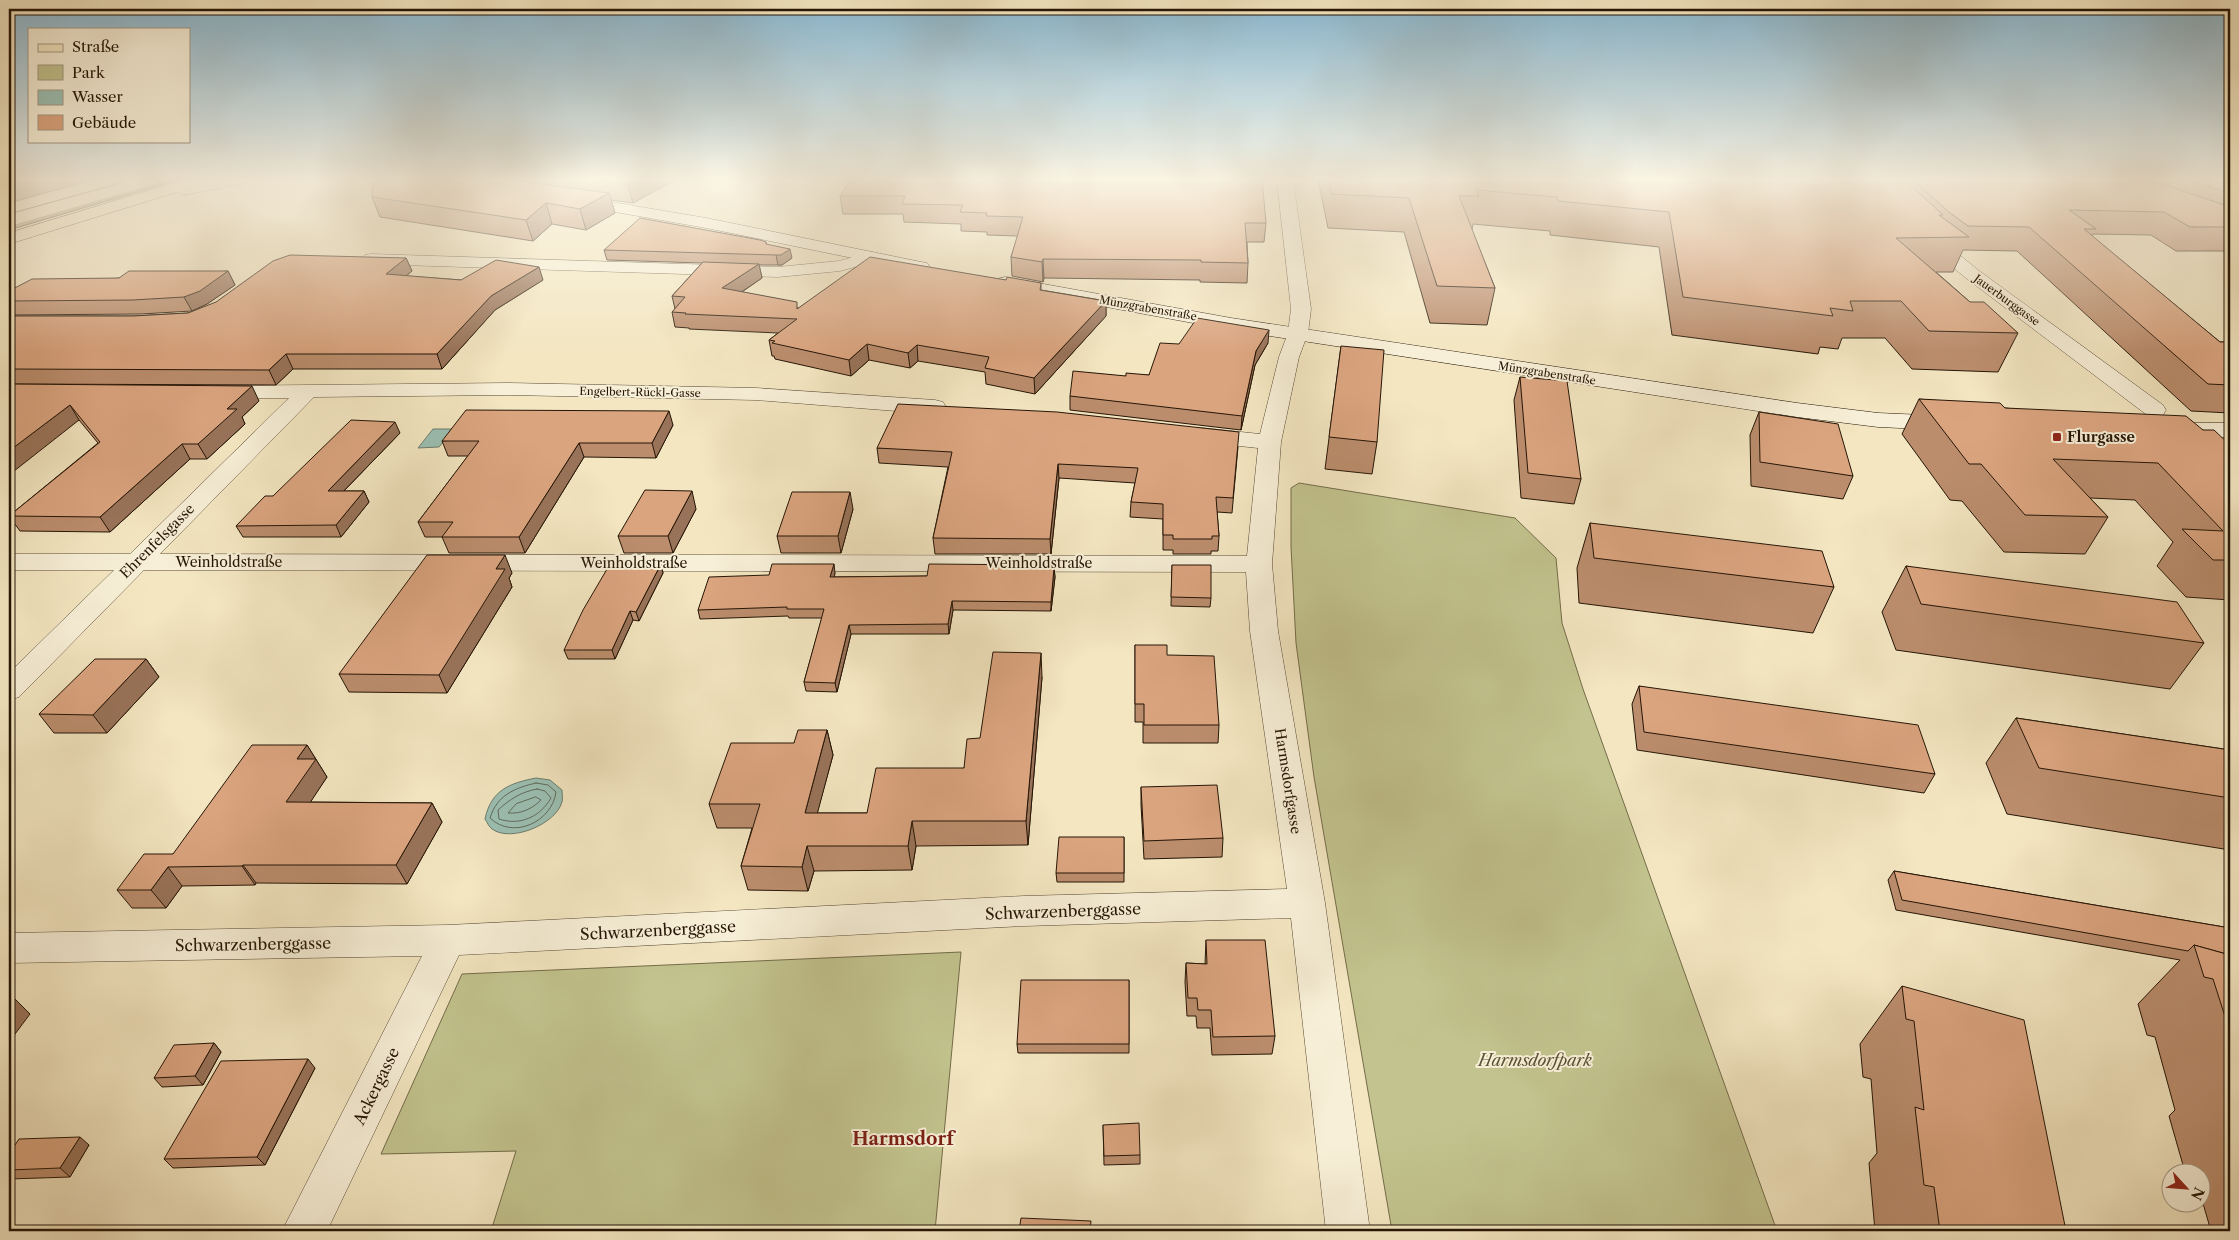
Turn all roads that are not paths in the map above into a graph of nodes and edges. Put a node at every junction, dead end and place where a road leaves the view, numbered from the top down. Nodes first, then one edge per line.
1 (769, 237) edge
2 (1292, 237) edge
3 (1927, 237) edge
4 (871, 257) junction
5 (348, 258) edge
6 (935, 270) edge
7 (986, 280) edge
8 (1298, 334) junction
9 (200, 392) edge
10 (306, 393) junction
11 (952, 408) edge
12 (1969, 424) edge
13 (2230, 430) edge
14 (1183, 433) edge
15 (1270, 442) junction
16 (9, 562) edge
17 (136, 562) junction
18 (1259, 564) junction
19 (9, 690) edge
20 (1307, 902) junction
21 (448, 940) junction
22 (9, 948) edge
23 (304, 1231) edge
24 (1348, 1231) edge

1 - 4 street
2 - 8 street, Harmsdorfgasse
3 - 13 street, Jauerburggasse
4 - 5 street
4 - 6 street
7 - 8 street, Münzgrabenstraße
8 - 12 street, Münzgrabenstraße
8 - 15 street, Harmsdorfgasse
9 - 10 street, Engelbert-Rückl-Gasse
10 - 11 street, Engelbert-Rückl-Gasse
10 - 17 street, Ehrenfelsgasse
14 - 15 street
15 - 18 street, Harmsdorfgasse
16 - 17 street, Weinholdstraße
17 - 18 street, Weinholdstraße
17 - 19 street, Ehrenfelsgasse
18 - 20 street, Harmsdorfgasse
20 - 21 street, Schwarzenberggasse
20 - 24 street, Harmsdorfgasse
21 - 22 street, Schwarzenberggasse
21 - 23 street, Ackergasse

